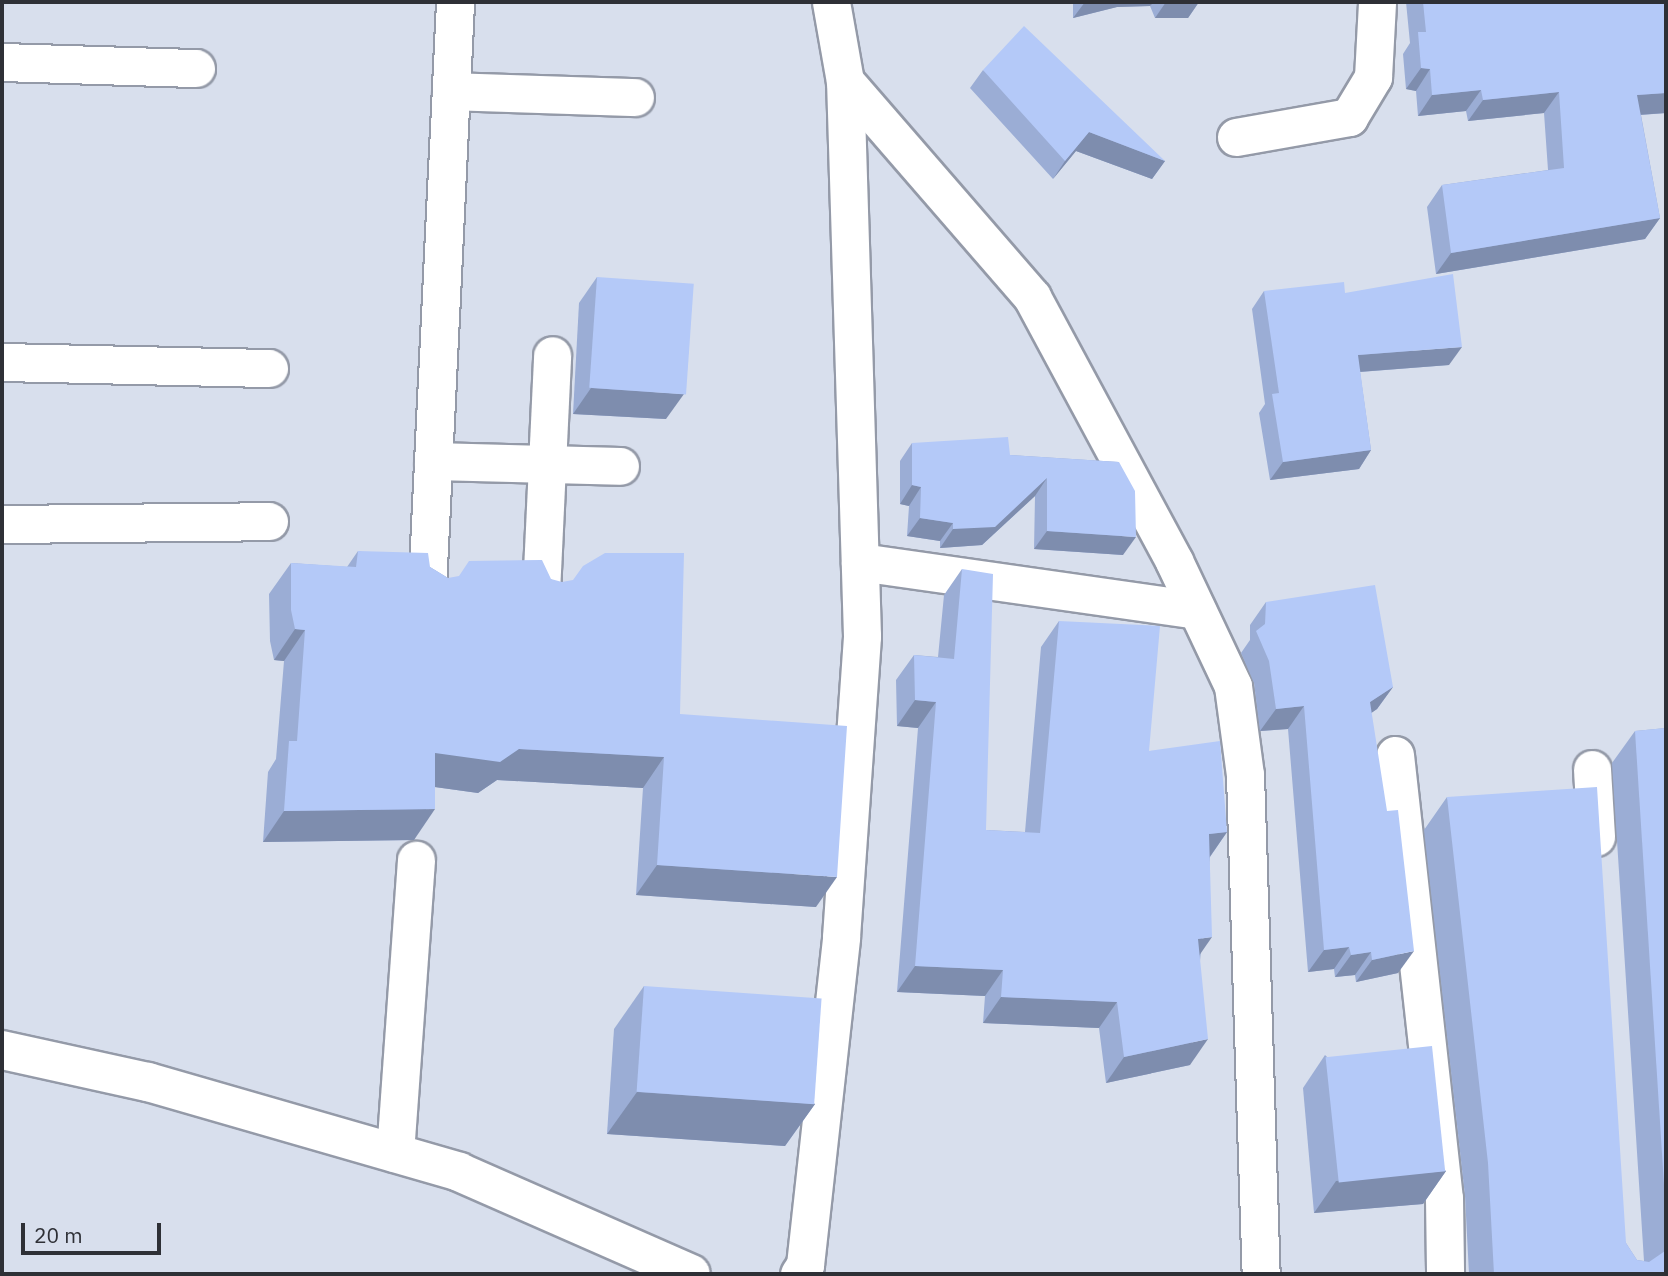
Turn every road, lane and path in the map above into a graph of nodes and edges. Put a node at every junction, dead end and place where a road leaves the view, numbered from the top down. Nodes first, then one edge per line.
1 (456, 2) edge
2 (831, 2) edge
3 (1377, 2) edge
4 (2, 62) edge
5 (196, 68) dead end
6 (845, 81) junction
7 (451, 91) junction
8 (635, 97) dead end
9 (1236, 137) dead end
10 (552, 355) dead end
11 (2, 362) edge
12 (269, 368) dead end
13 (433, 461) junction
14 (548, 464) junction
15 (620, 466) dead end
16 (269, 521) dead end
17 (2, 524) edge
18 (860, 562) junction
19 (427, 588) edge
20 (541, 592) edge
21 (1197, 610) junction
22 (1395, 755) dead end
23 (1592, 769) dead end
24 (416, 860) dead end
25 (1599, 878) edge
26 (2, 1050) edge
27 (395, 1153) junction
28 (691, 1274) edge
29 (799, 1274) edge
30 (1261, 1274) edge
31 (1445, 1274) edge

1 - 7 street
2 - 6 street
3 - 9 street
4 - 5 street
6 - 18 street
6 - 21 street
7 - 8 street
7 - 13 street
10 - 14 street
11 - 12 street
13 - 14 street
13 - 19 street
14 - 15 street
14 - 20 street
16 - 17 street
18 - 21 street
18 - 29 street
21 - 30 street
22 - 31 street
23 - 25 street
24 - 27 street
26 - 27 street
27 - 28 street

